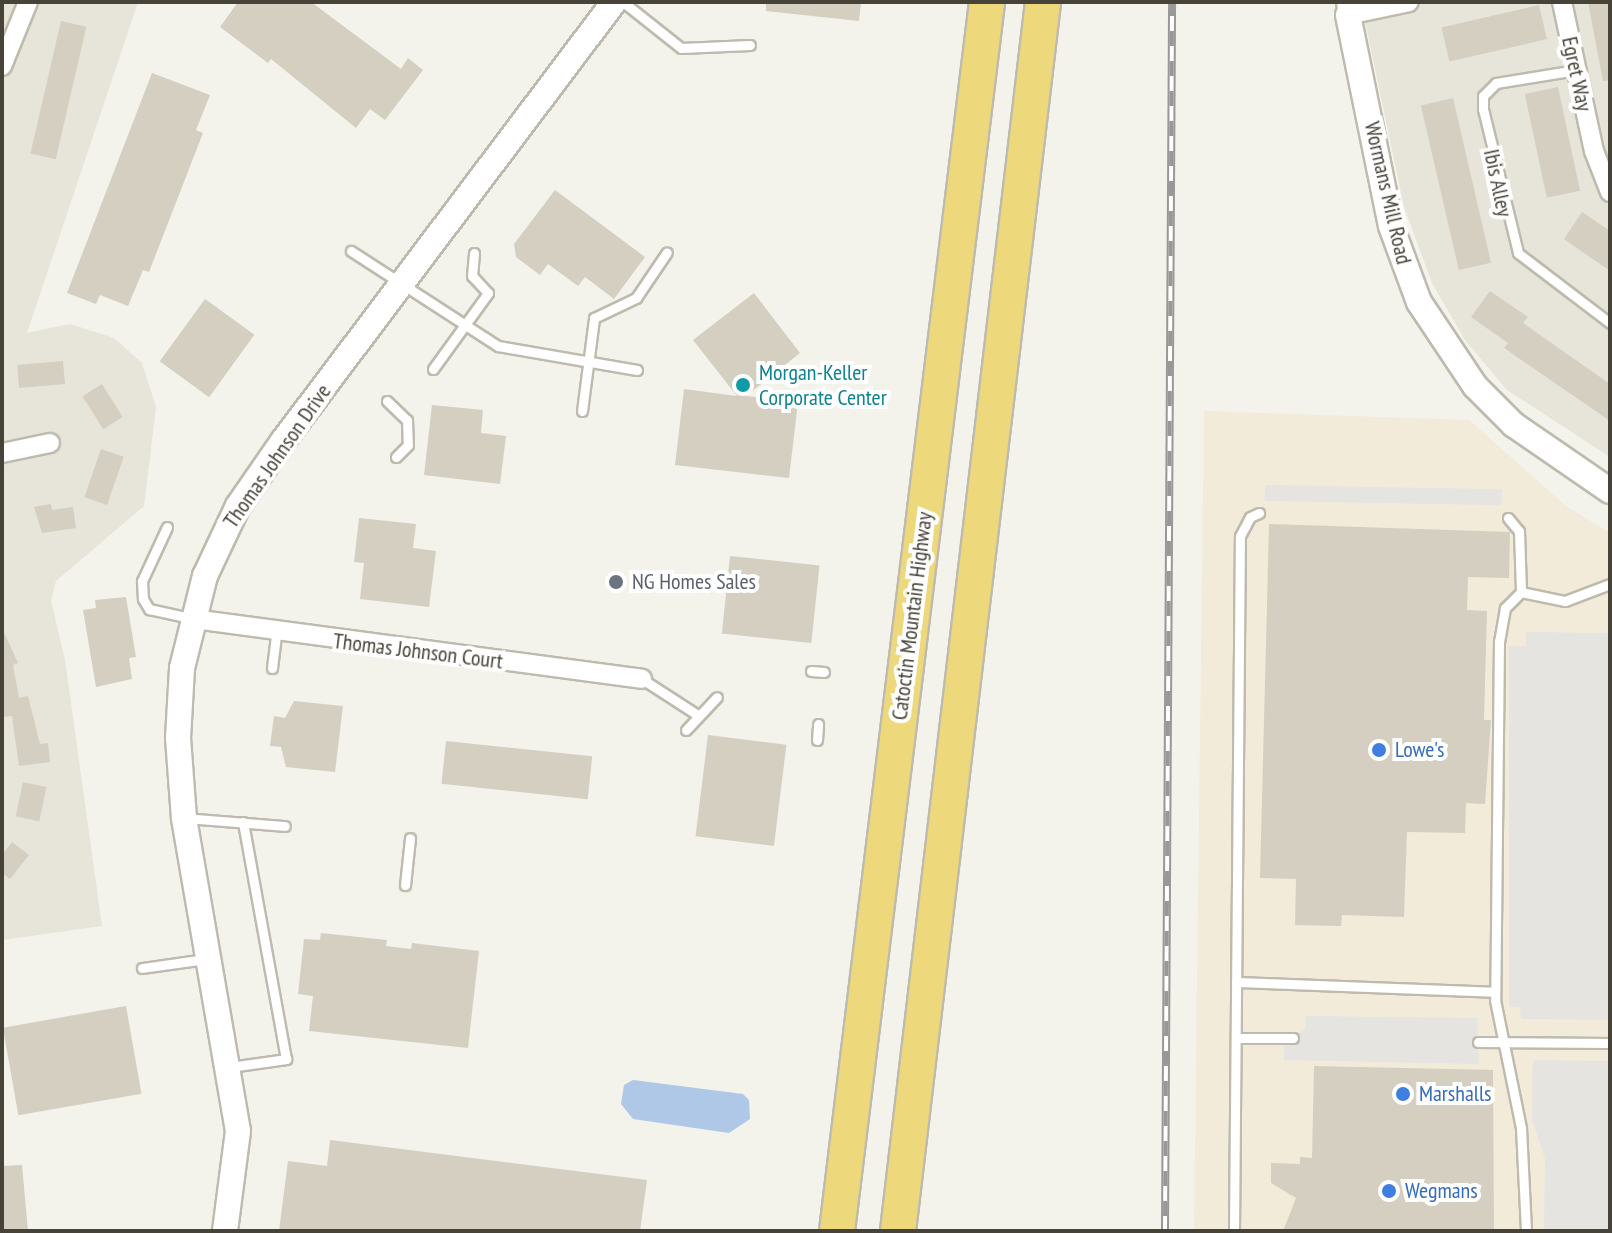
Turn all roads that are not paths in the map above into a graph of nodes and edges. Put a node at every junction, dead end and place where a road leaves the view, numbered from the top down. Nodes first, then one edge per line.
1 (28, 2) edge
2 (614, 2) edge
3 (623, 2) edge
4 (987, 2) edge
5 (1043, 2) edge
6 (1409, 2) edge
7 (1562, 2) edge
8 (1347, 8) edge
9 (750, 45) dead end
10 (2, 66) edge
11 (1576, 70) junction
12 (1610, 192) edge
13 (351, 251) dead end
14 (667, 252) dead end
15 (474, 253) dead end
16 (402, 283) junction
17 (1610, 323) edge
18 (467, 328) junction
19 (588, 364) junction
20 (433, 369) dead end
21 (637, 370) dead end
22 (387, 401) dead end
23 (582, 411) dead end
24 (50, 443) dead end
25 (2, 453) edge
26 (396, 457) dead end
27 (1610, 491) edge
28 (1259, 513) dead end
29 (1508, 518) dead end
30 (167, 527) dead end
31 (1610, 584) edge
32 (1521, 592) junction
33 (194, 619) junction
34 (276, 633) junction
35 (272, 668) dead end
36 (811, 671) dead end
37 (824, 672) dead end
38 (642, 679) joint
39 (717, 697) dead end
40 (696, 714) junction
41 (818, 724) dead end
42 (686, 730) dead end
43 (817, 740) dead end
44 (184, 818) junction
45 (243, 822) junction
46 (285, 826) dead end
47 (410, 838) dead end
48 (405, 885) dead end
49 (209, 958) junction
50 (142, 968) dead end
51 (1236, 982) junction
52 (1495, 992) junction
53 (1236, 1038) junction
54 (1293, 1038) dead end
55 (1507, 1041) junction
56 (1478, 1042) dead end
57 (1610, 1043) edge
58 (230, 1067) junction
59 (225, 1231) edge
60 (837, 1231) edge
61 (898, 1231) edge
62 (1234, 1231) edge
63 (1526, 1231) edge

1 - 10 street
2 - 16 street, Thomas Johnson Drive
3 - 9 lane
4 - 60 highway, Catoctin Mountain Highway
5 - 61 highway
6 - 8 street
7 - 11 street, Egret Way
8 - 27 street, Wormans Mill Road
11 - 12 street, Egret Way
11 - 17 lane, Ibis Alley
13 - 16 lane
14 - 19 lane
15 - 18 lane
16 - 18 lane
16 - 33 street, Thomas Johnson Drive
18 - 19 lane
18 - 20 lane
19 - 21 lane
19 - 23 lane
22 - 26 lane
24 - 25 street
28 - 51 lane
29 - 32 lane
30 - 33 lane
31 - 32 lane
32 - 52 lane
33 - 34 street, Thomas Johnson Court
33 - 44 street, Thomas Johnson Drive
34 - 35 lane
34 - 38 street, Thomas Johnson Court
36 - 37 lane
38 - 40 lane
39 - 40 lane
40 - 42 lane
41 - 43 lane
44 - 45 lane
44 - 49 street, Thomas Johnson Drive
45 - 46 lane
45 - 58 lane
47 - 48 lane
49 - 50 lane
49 - 58 street, Thomas Johnson Drive
51 - 52 lane
51 - 53 lane
52 - 55 lane
53 - 54 lane
53 - 62 lane
55 - 56 lane
55 - 57 lane
55 - 63 lane
58 - 59 street, Thomas Johnson Drive

